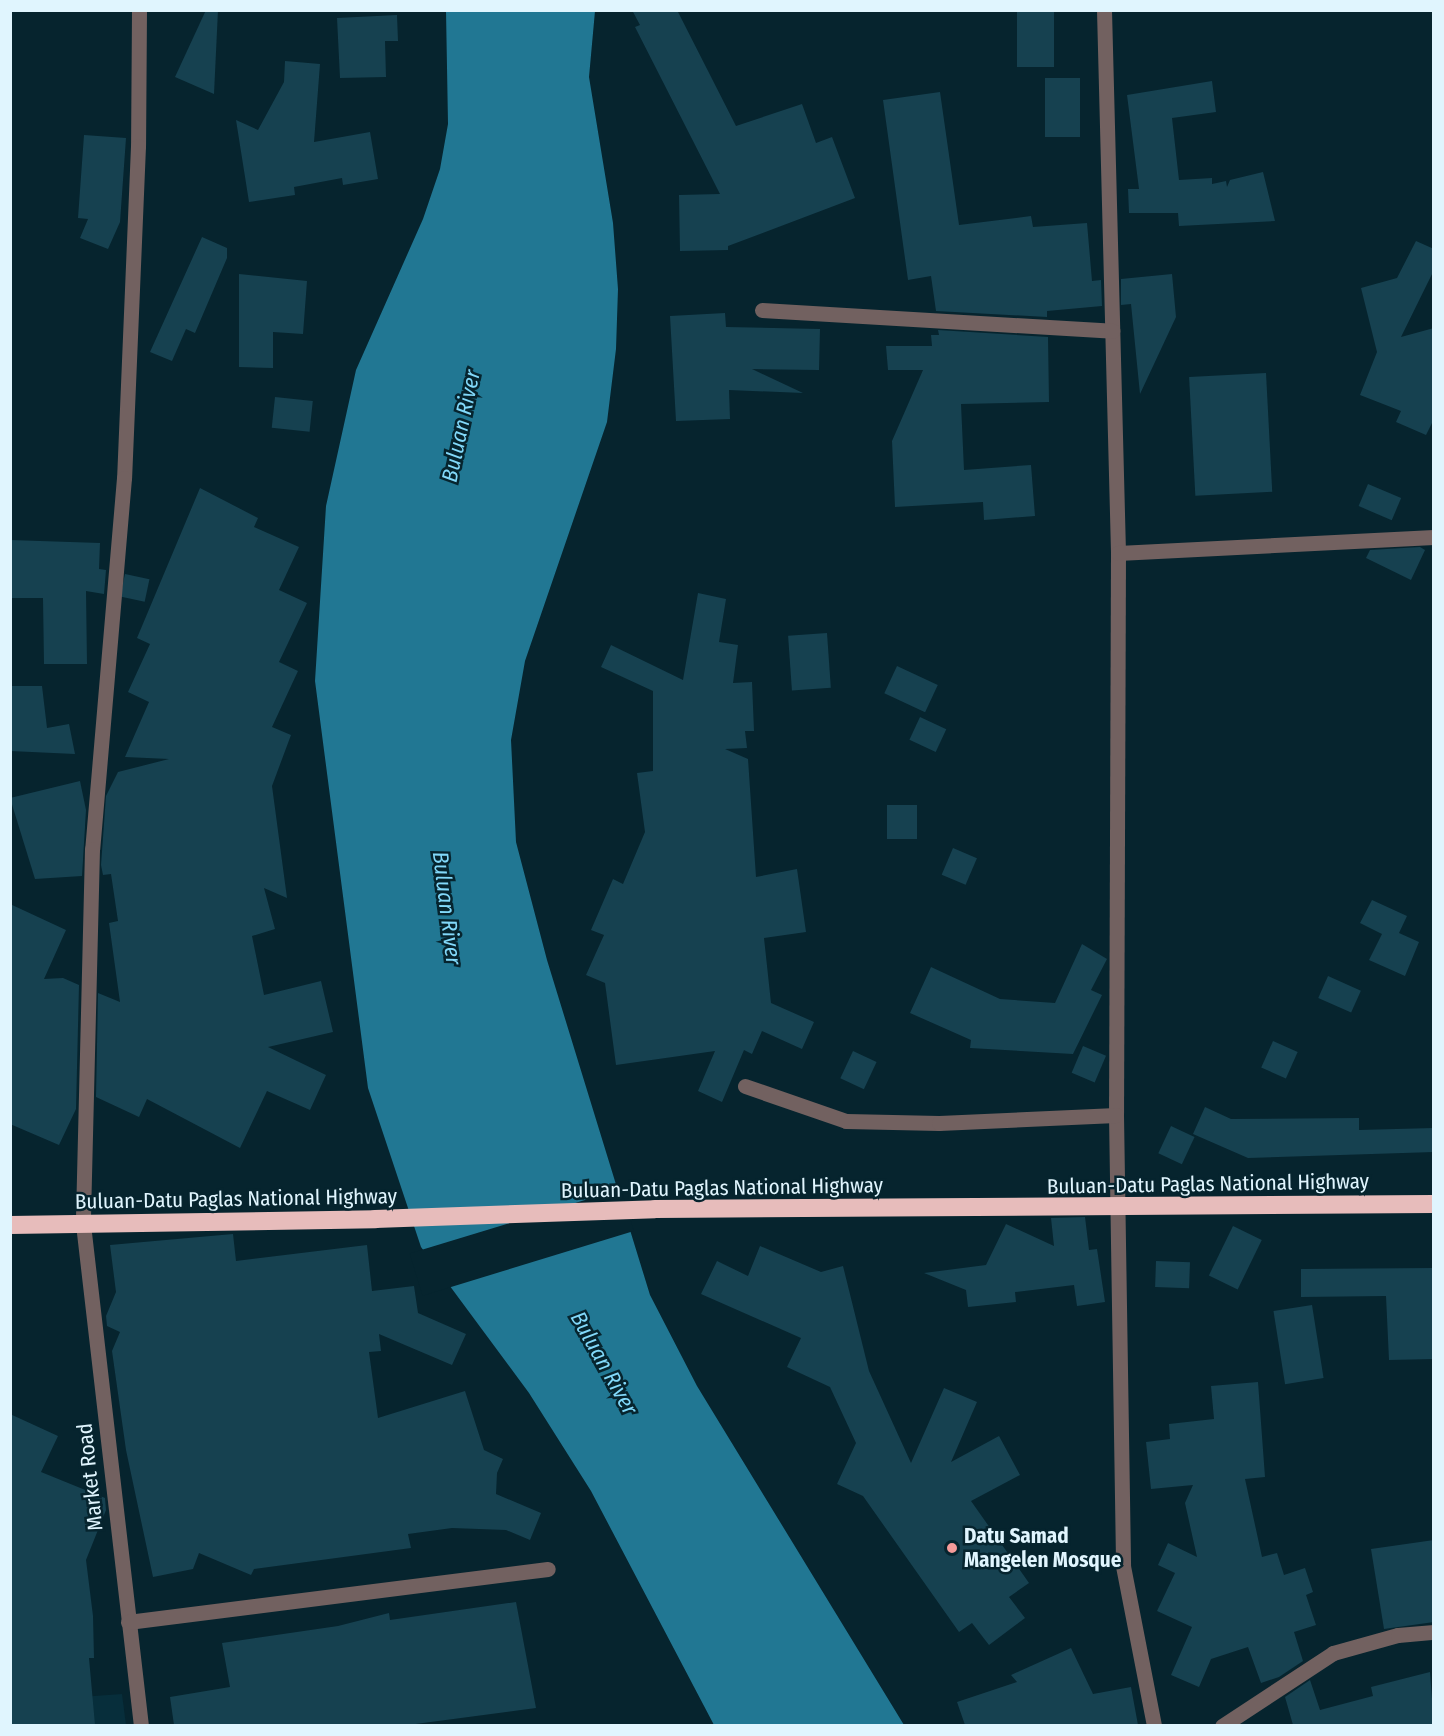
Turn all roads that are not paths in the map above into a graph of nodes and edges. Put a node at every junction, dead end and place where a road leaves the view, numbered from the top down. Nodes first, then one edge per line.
1 (139, 10) edge
2 (1104, 10) edge
3 (762, 310) dead end
4 (1112, 331) junction
5 (1434, 537) edge
6 (1118, 554) junction
7 (745, 1086) dead end
8 (1116, 1115) junction
9 (1434, 1204) edge
10 (1118, 1209) junction
11 (82, 1224) junction
12 (10, 1225) edge
13 (548, 1569) dead end
14 (128, 1622) junction
15 (1434, 1632) edge
16 (141, 1725) edge
17 (1154, 1725) edge
18 (1222, 1725) edge

1 - 11 street, Market Road
2 - 4 street
3 - 4 street
4 - 6 street
5 - 6 street
6 - 8 street
7 - 8 street
8 - 10 street
9 - 10 highway, Buluan-Datu Paglas National Highway
10 - 11 highway, Buluan-Datu Paglas National Highway
10 - 17 street
11 - 12 highway, Buluan-Datu Paglas National Highway
11 - 14 street, Market Road
13 - 14 street
14 - 16 street, Market Road
15 - 18 street

